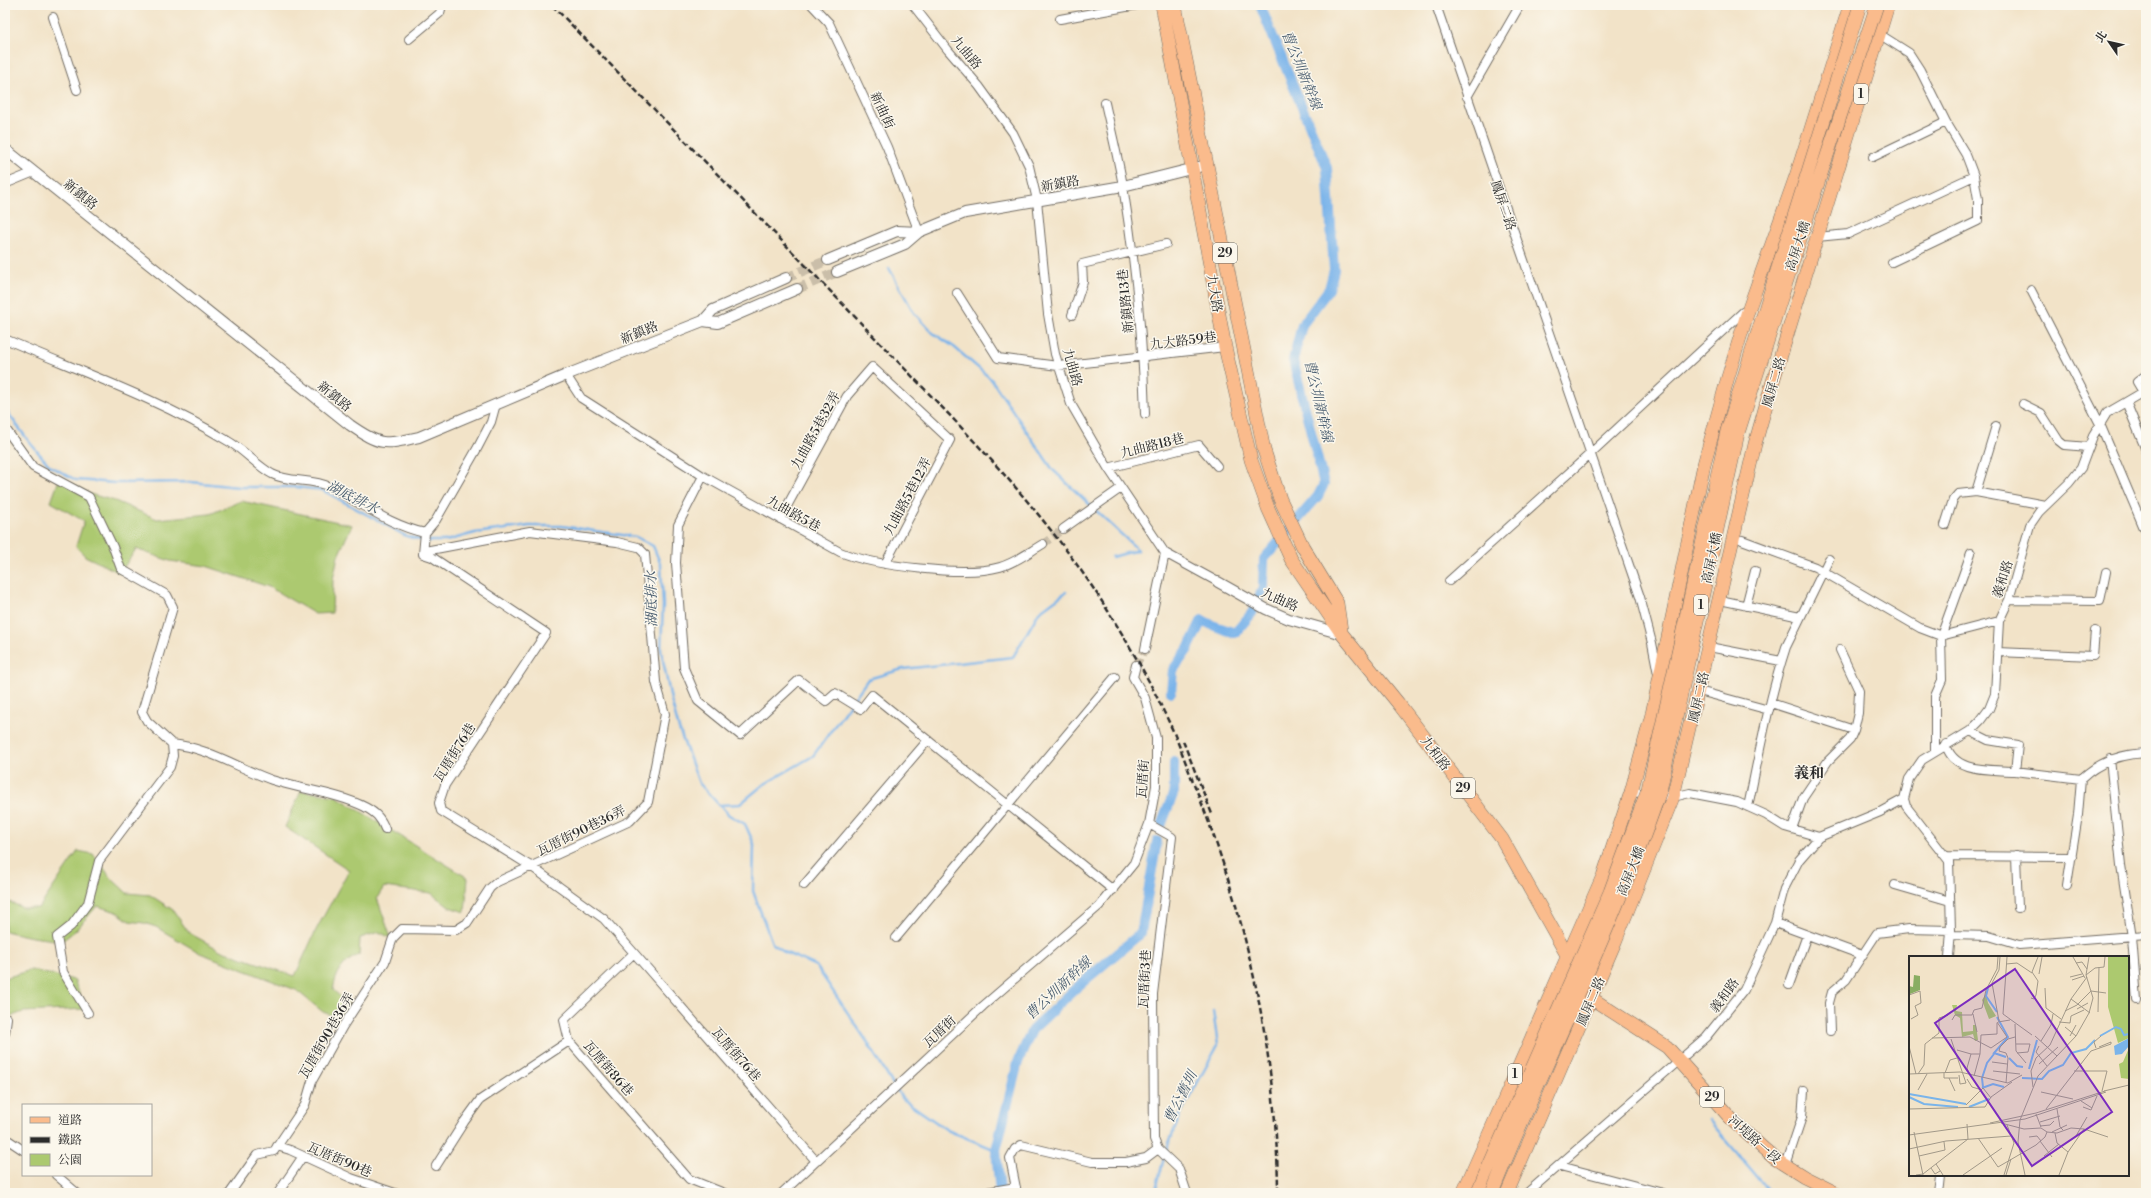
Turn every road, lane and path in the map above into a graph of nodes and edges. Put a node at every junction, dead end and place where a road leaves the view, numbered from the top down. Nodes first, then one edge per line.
1 (442, 5) edge
2 (812, 5) edge
3 (913, 5) edge
4 (1137, 5) edge
5 (1162, 5) edge
6 (1175, 5) edge
7 (1436, 5) edge
8 (1520, 5) edge
9 (1850, 5) edge
10 (1860, 5) edge
11 (1877, 5) edge
12 (1888, 5) edge
13 (53, 17) dead end
14 (1060, 19) dead end
15 (1879, 34) junction
16 (409, 39) dead end
17 (77, 90) dead end
18 (1467, 97) junction
19 (1105, 103) dead end
20 (1946, 122) junction
21 (5, 149) edge
22 (1873, 158) dead end
23 (1207, 165) junction
24 (1192, 168) junction
25 (34, 172) junction
26 (1974, 176) junction
27 (5, 184) edge
28 (1123, 186) junction
29 (1037, 200) junction
30 (919, 232) junction
31 (1817, 237) junction
32 (1166, 244) dead end
33 (1132, 252) junction
34 (828, 260) tunnel mouth
35 (1892, 262) dead end
36 (838, 272) tunnel mouth
37 (786, 278) tunnel mouth
38 (797, 289) tunnel mouth
39 (2031, 290) dead end
40 (957, 293) dead end
41 (1748, 311) junction
42 (1072, 315) dead end
43 (703, 321) junction
44 (5, 339) edge
45 (1225, 347) junction
46 (1144, 357) junction
47 (1058, 366) junction
48 (566, 375) junction
49 (2146, 375) edge
50 (2126, 402) junction
51 (496, 404) junction
52 (2023, 404) dead end
53 (1145, 414) dead end
54 (2100, 424) junction
55 (1996, 426) dead end
56 (5, 428) edge
57 (950, 440) joint
58 (2089, 447) junction
59 (2146, 450) edge
60 (1591, 454) junction
61 (1217, 466) dead end
62 (1108, 468) junction
63 (703, 476) junction
64 (1121, 488) junction
65 (1976, 492) junction
66 (2045, 505) junction
67 (780, 519) junction
68 (1945, 525) dead end
69 (2144, 528) dead end
70 (1063, 529) tunnel mouth
71 (425, 533) junction
72 (1742, 540) dead end
73 (1043, 544) tunnel mouth
74 (425, 551) junction
75 (1165, 553) junction
76 (1971, 553) dead end
77 (1292, 559) joint
78 (1829, 559) dead end
79 (885, 564) junction
80 (1755, 571) dead end
81 (1823, 571) junction
82 (2106, 572) dead end
83 (1448, 581) dead end
84 (1218, 582) joint
85 (1720, 600) junction
86 (2009, 600) junction
87 (1746, 606) junction
88 (1800, 617) junction
89 (1999, 621) junction
90 (2095, 631) dead end
91 (1342, 634) junction
92 (1941, 636) junction
93 (1709, 647) junction
94 (1145, 649) tunnel mouth
95 (1840, 650) dead end
96 (1997, 652) junction
97 (1782, 661) junction
98 (1136, 665) tunnel mouth
99 (1115, 677) dead end
100 (1658, 680) junction
101 (1699, 691) junction
102 (1770, 706) junction
103 (1854, 730) junction
104 (1970, 730) junction
105 (928, 740) junction
106 (172, 744) junction
107 (1946, 744) junction
108 (1935, 750) junction
109 (2146, 753) edge
110 (2110, 759) junction
111 (2015, 770) junction
112 (2081, 779) junction
113 (1631, 792) junction
114 (1673, 797) junction
115 (1904, 799) junction
116 (1008, 804) junction
117 (1748, 807) junction
118 (1149, 824) junction
119 (385, 829) dead end
120 (1792, 829) junction
121 (1819, 837) junction
122 (1946, 856) junction
123 (2016, 856) junction
124 (2072, 857) junction
125 (532, 867) junction
126 (804, 885) dead end
127 (1895, 885) dead end
128 (2067, 885) dead end
129 (1114, 890) junction
130 (1950, 901) junction
131 (2018, 908) dead end
132 (1775, 923) junction
133 (1951, 932) junction
134 (1807, 934) junction
135 (2146, 935) edge
136 (2132, 937) junction
137 (896, 938) dead end
138 (634, 953) junction
139 (1567, 954) junction
140 (1862, 955) junction
141 (1949, 956) edge
142 (1789, 986) dead end
143 (1591, 998) junction
144 (2137, 1000) dead end
145 (88, 1013) dead end
146 (7, 1018) dead end
147 (1830, 1031) dead end
148 (5, 1033) edge
149 (569, 1041) junction
150 (1678, 1060) junction
151 (1804, 1091) dead end
152 (5, 1138) edge
153 (277, 1146) junction
154 (22, 1149) edge
155 (1160, 1152) junction
156 (303, 1156) junction
157 (816, 1161) junction
158 (1786, 1165) junction
159 (436, 1166) dead end
160 (1560, 1166) junction
161 (57, 1176) edge
162 (1940, 1176) edge
163 (1014, 1189) edge
164 (984, 1192) edge
165 (77, 1193) edge
166 (230, 1193) edge
167 (278, 1193) edge
168 (395, 1193) edge
169 (724, 1193) edge
170 (782, 1193) edge
171 (1187, 1193) edge
172 (1463, 1193) edge
173 (1477, 1193) edge
174 (1492, 1193) edge
175 (1507, 1193) edge
176 (1527, 1193) edge
177 (1663, 1193) edge
178 (1836, 1193) edge
179 (1938, 1193) edge

1 - 16 street
2 - 30 street, 新曲街
3 - 29 street, 九曲路
4 - 14 street
5 - 24 main road, 九大路 / 29
6 - 23 main road, 九大路 / 29
7 - 18 street, 鳳屏二路
8 - 18 street
9 - 41 main road, 鳳屏二路 / 1
10 - 173 main road, 高屏大橋 / 1, bridge
11 - 174 main road, 高屏大橋 / 1, bridge
12 - 15 main road, 1
13 - 17 street
15 - 20 street
15 - 31 main road, 鳳屏二路 / 1
18 - 60 street, 鳳屏二路
19 - 28 street, 新鎮路13巷
20 - 22 street
20 - 26 street
21 - 25 street, 新鎮路
23 - 24 street, 新鎮路
23 - 91 main road, 九大路 / 29
24 - 28 street, 新鎮路
24 - 45 main road, 九大路 / 29
25 - 27 street
25 - 51 street, 新鎮路
26 - 31 street
26 - 35 street
28 - 29 street, 新鎮路
28 - 33 street, 新鎮路13巷
29 - 30 street, 新鎮路
29 - 47 street, 九曲路
30 - 34 street, 新鎮路
30 - 36 street, 新鎮路
31 - 85 main road, 鳳屏二路 / 1
32 - 33 street
33 - 42 street
33 - 46 street, 新鎮路13巷
37 - 43 street, 新鎮路
38 - 43 street, 新鎮路
39 - 54 street
40 - 47 street, 九大路59巷
41 - 60 street
41 - 100 main road, 鳳屏二路 / 1
43 - 48 street, 新鎮路
44 - 71 street
45 - 46 street, 九大路59巷
45 - 77 main road, 九大路 / 29
46 - 47 street, 九大路59巷
46 - 53 street, 新鎮路13巷
47 - 62 street, 九曲路
48 - 51 street, 新鎮路
48 - 63 street, 九曲路5巷
49 - 50 street, 義和路
50 - 54 street, 義和路
50 - 59 street
51 - 71 street
52 - 58 street
54 - 58 street, 義和路
54 - 69 street
55 - 65 street
56 - 106 street
57 - 67 street, 九曲路5巷32弄
57 - 79 street, 九曲路5巷12弄
58 - 66 street, 義和路
60 - 83 street
60 - 100 street, 鳳屏二路
61 - 62 street, 九曲路18巷
62 - 64 street, 九曲路
63 - 67 street, 九曲路5巷
63 - 105 street
64 - 70 street
64 - 75 street, 九曲路
65 - 66 street
65 - 68 street
66 - 86 street, 義和路
67 - 79 street, 九曲路5巷
71 - 74 street
72 - 81 street
73 - 79 street, 九曲路5巷
74 - 125 street, 瓦厝街76巷
74 - 125 street, 瓦厝街90巷36弄
75 - 84 street, 九曲路
75 - 94 street
76 - 92 street
77 - 91 main road, 九和路 / 29
78 - 81 street
80 - 87 street
81 - 88 street
81 - 92 street
82 - 86 street
84 - 91 street, 九曲路
85 - 87 street
85 - 93 main road, 鳳屏二路 / 1
86 - 89 street, 義和路
87 - 88 street
88 - 97 street
89 - 92 street
89 - 96 street, 義和路
90 - 96 street
91 - 139 main road, 九和路 / 29
92 - 108 street
93 - 97 street
93 - 101 main road, 鳳屏二路 / 1
95 - 103 street
96 - 104 street, 義和路
97 - 102 street
98 - 118 street, 瓦厝街
99 - 116 street
100 - 113 main road, 鳳屏二路 / 1
101 - 102 street
101 - 114 main road, 鳳屏二路 / 1
102 - 103 street
102 - 117 street
103 - 120 street
104 - 107 street, 義和路
104 - 111 street
105 - 116 street
105 - 126 street
106 - 119 street
106 - 145 street
107 - 108 street, 義和路
107 - 111 street
108 - 115 street, 義和路
109 - 110 street
110 - 112 street
110 - 136 street
111 - 112 street
112 - 124 street
113 - 114 street
113 - 139 main road, 鳳屏二路 / 1
114 - 117 street
114 - 143 main road, 鳳屏二路 / 1
115 - 121 street, 義和路
115 - 122 street
116 - 129 street
116 - 137 street
117 - 120 street
118 - 129 street, 瓦厝街
118 - 155 street, 瓦厝街3巷
120 - 121 street
121 - 132 street, 義和路
122 - 123 street
122 - 130 street
123 - 124 street
123 - 131 street
124 - 128 street
125 - 138 street, 瓦厝街76巷
125 - 153 street, 瓦厝街90巷36弄
127 - 130 street
129 - 157 street, 瓦厝街
130 - 133 street
132 - 134 street
132 - 150 street, 義和路
133 - 136 street
133 - 140 street
133 - 141 street
134 - 140 street
134 - 142 street
135 - 136 street
136 - 144 street
138 - 149 street, 瓦厝街86巷
138 - 157 street, 瓦厝街76巷
139 - 143 main road, 九和路 / 29
139 - 172 main road, 鳳屏二路 / 1
140 - 147 street
143 - 150 main road, 河堤路一段 / 29
143 - 175 main road, 鳳屏二路 / 1
146 - 148 street
149 - 159 street
149 - 169 street, 瓦厝街86巷
150 - 158 main road, 河堤路一段 / 29
150 - 160 street, 義和路
151 - 158 street
152 - 154 street
153 - 156 street, 瓦厝街90巷
153 - 166 street
155 - 163 street
155 - 171 street
156 - 167 street
156 - 168 street, 瓦厝街90巷
157 - 170 street, 瓦厝街
158 - 178 main road, 河堤路一段 / 29
160 - 176 street, 義和路
160 - 177 street
161 - 165 street
162 - 179 street
163 - 164 street

